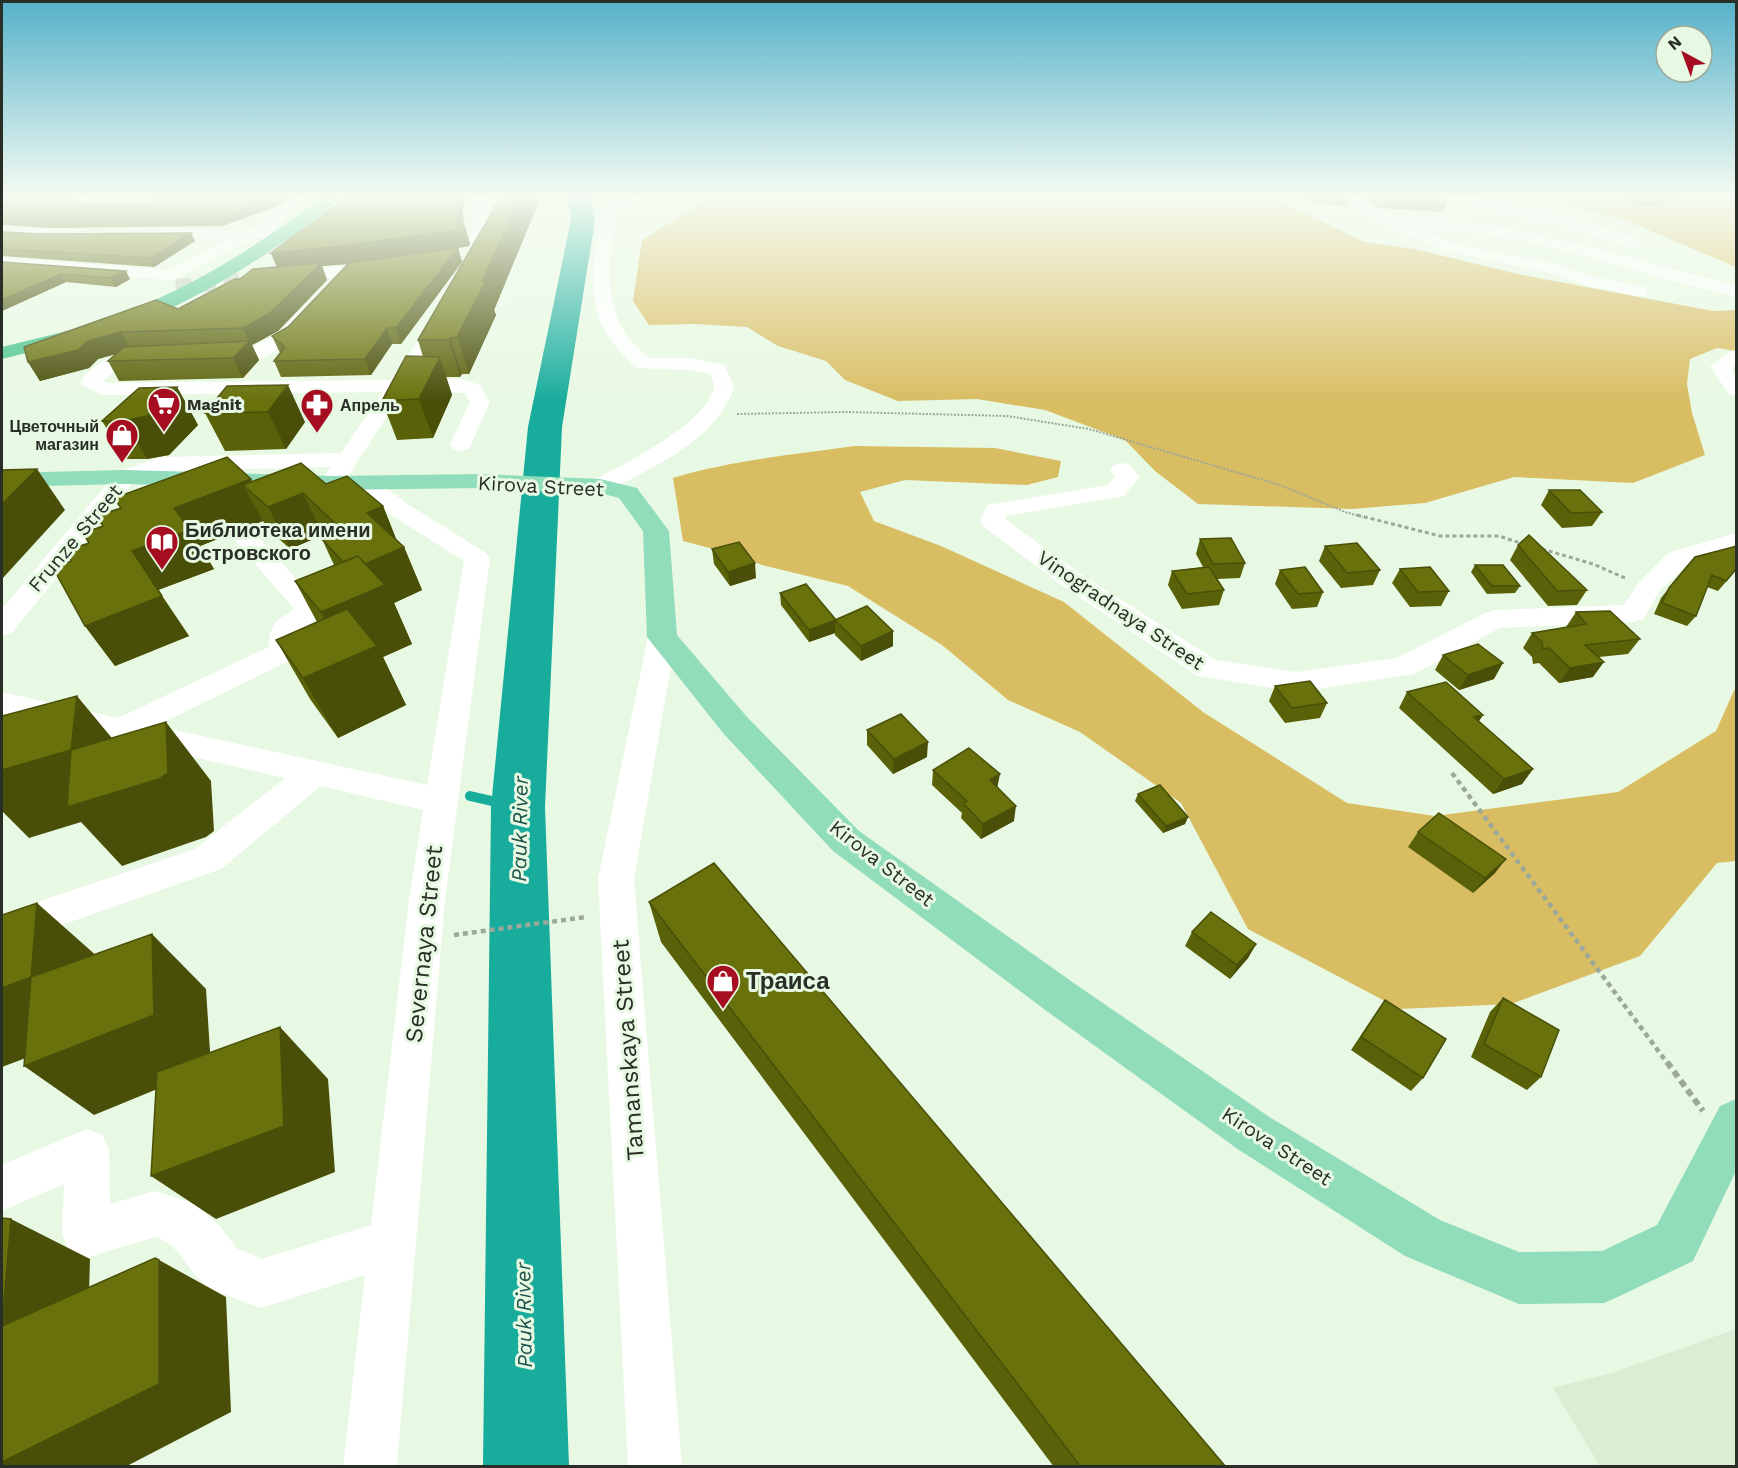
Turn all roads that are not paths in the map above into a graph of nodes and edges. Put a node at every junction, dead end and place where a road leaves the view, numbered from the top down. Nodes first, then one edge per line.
1 (18, 264) edge
2 (33, 264) joint
3 (199, 264) tunnel mouth
4 (241, 264) edge
5 (393, 264) edge
6 (472, 264) edge
7 (603, 264) edge
8 (1528, 264) edge
9 (1634, 264) edge
10 (1685, 264) edge
11 (348, 271) junction
12 (267, 278) tunnel mouth
13 (463, 282) edge
14 (1737, 284) edge
15 (333, 287) edge
16 (1639, 291) dead end
17 (1737, 291) edge
18 (452, 301) edge
19 (317, 304) edge
20 (102, 326) edge
21 (82, 332) edge
22 (2, 353) edge
23 (177, 356) edge
24 (200, 356) edge
25 (1737, 356) edge
26 (397, 386) junction
27 (1737, 390) edge
28 (461, 444) dead end
29 (1122, 470) dead end
30 (348, 475) junction
31 (125, 477) junction
32 (2, 480) edge
33 (600, 486) junction
34 (247, 539) dead end
35 (1737, 541) edge
36 (4, 621) edge
37 (662, 637) junction
38 (2, 703) edge
39 (120, 730) junction
40 (315, 773) junction
41 (441, 801) junction
42 (2, 930) edge
43 (1731, 1133) edge
44 (2, 1188) edge
45 (393, 1242) junction
46 (370, 1467) edge
47 (655, 1467) edge

1 - 2 street
2 - 3 street
4 - 20 highway
5 - 11 street
6 - 13 street
7 - 33 street
8 - 16 street
9 - 17 street
10 - 14 street
11 - 12 street
11 - 15 street
18 - 26 street
19 - 24 street
21 - 22 highway
23 - 26 street
25 - 27 street
26 - 28 street
26 - 30 street
29 - 35 street, Vinogradnaya Street
30 - 31 main road, Kirova Street
30 - 33 main road, Kirova Street
30 - 41 street, Severnaya Street
31 - 32 main road, Kirova Street
31 - 36 street, Frunze Street
33 - 37 main road, Kirova Street
34 - 39 street
37 - 43 main road, Kirova Street
37 - 47 street, Tamanskaya Street
38 - 39 street
39 - 40 street
40 - 41 street
40 - 42 street
41 - 45 street, Severnaya Street
44 - 45 street
45 - 46 street, Severnaya Street

